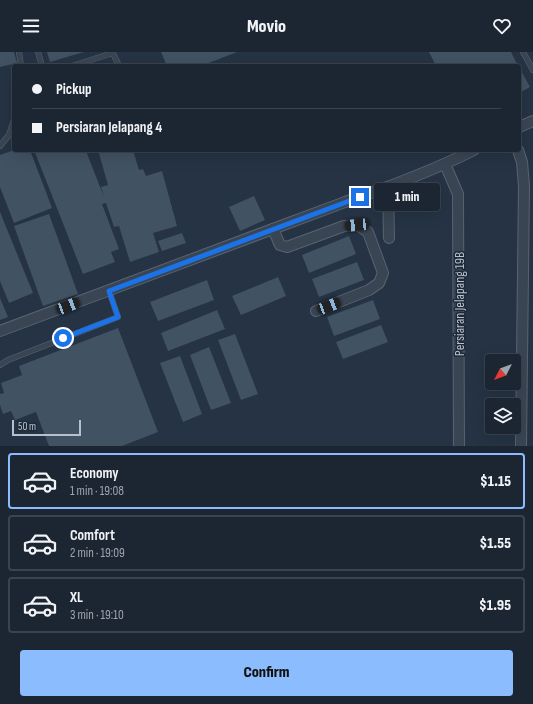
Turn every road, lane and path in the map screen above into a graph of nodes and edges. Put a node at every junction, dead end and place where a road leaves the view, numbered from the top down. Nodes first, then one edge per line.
1 (19, 52) edge
2 (38, 52) edge
3 (523, 52) edge
4 (21, 64) edge
5 (41, 64) edge
6 (78, 64) edge
7 (118, 64) edge
8 (533, 70) edge
9 (533, 121) edge
10 (12, 126) edge
11 (521, 126) edge
12 (0, 146) edge
13 (470, 152) edge
14 (519, 152) edge
15 (445, 164) junction
16 (388, 187) junction
17 (273, 229) junction
18 (389, 238) dead end
19 (109, 291) junction
20 (528, 298) edge
21 (316, 311) dead end
22 (0, 332) edge
23 (0, 365) edge
24 (459, 446) edge
25 (521, 446) edge

1 - 4 lane
2 - 5 lane
3 - 8 lane
6 - 7 lane
9 - 11 street
10 - 12 lane
13 - 15 street
14 - 20 street
15 - 16 street
15 - 24 street, Persiaran Jelapang 19B
16 - 17 street
16 - 18 street
17 - 19 street
17 - 21 street
19 - 22 street
19 - 23 lane
20 - 25 street

